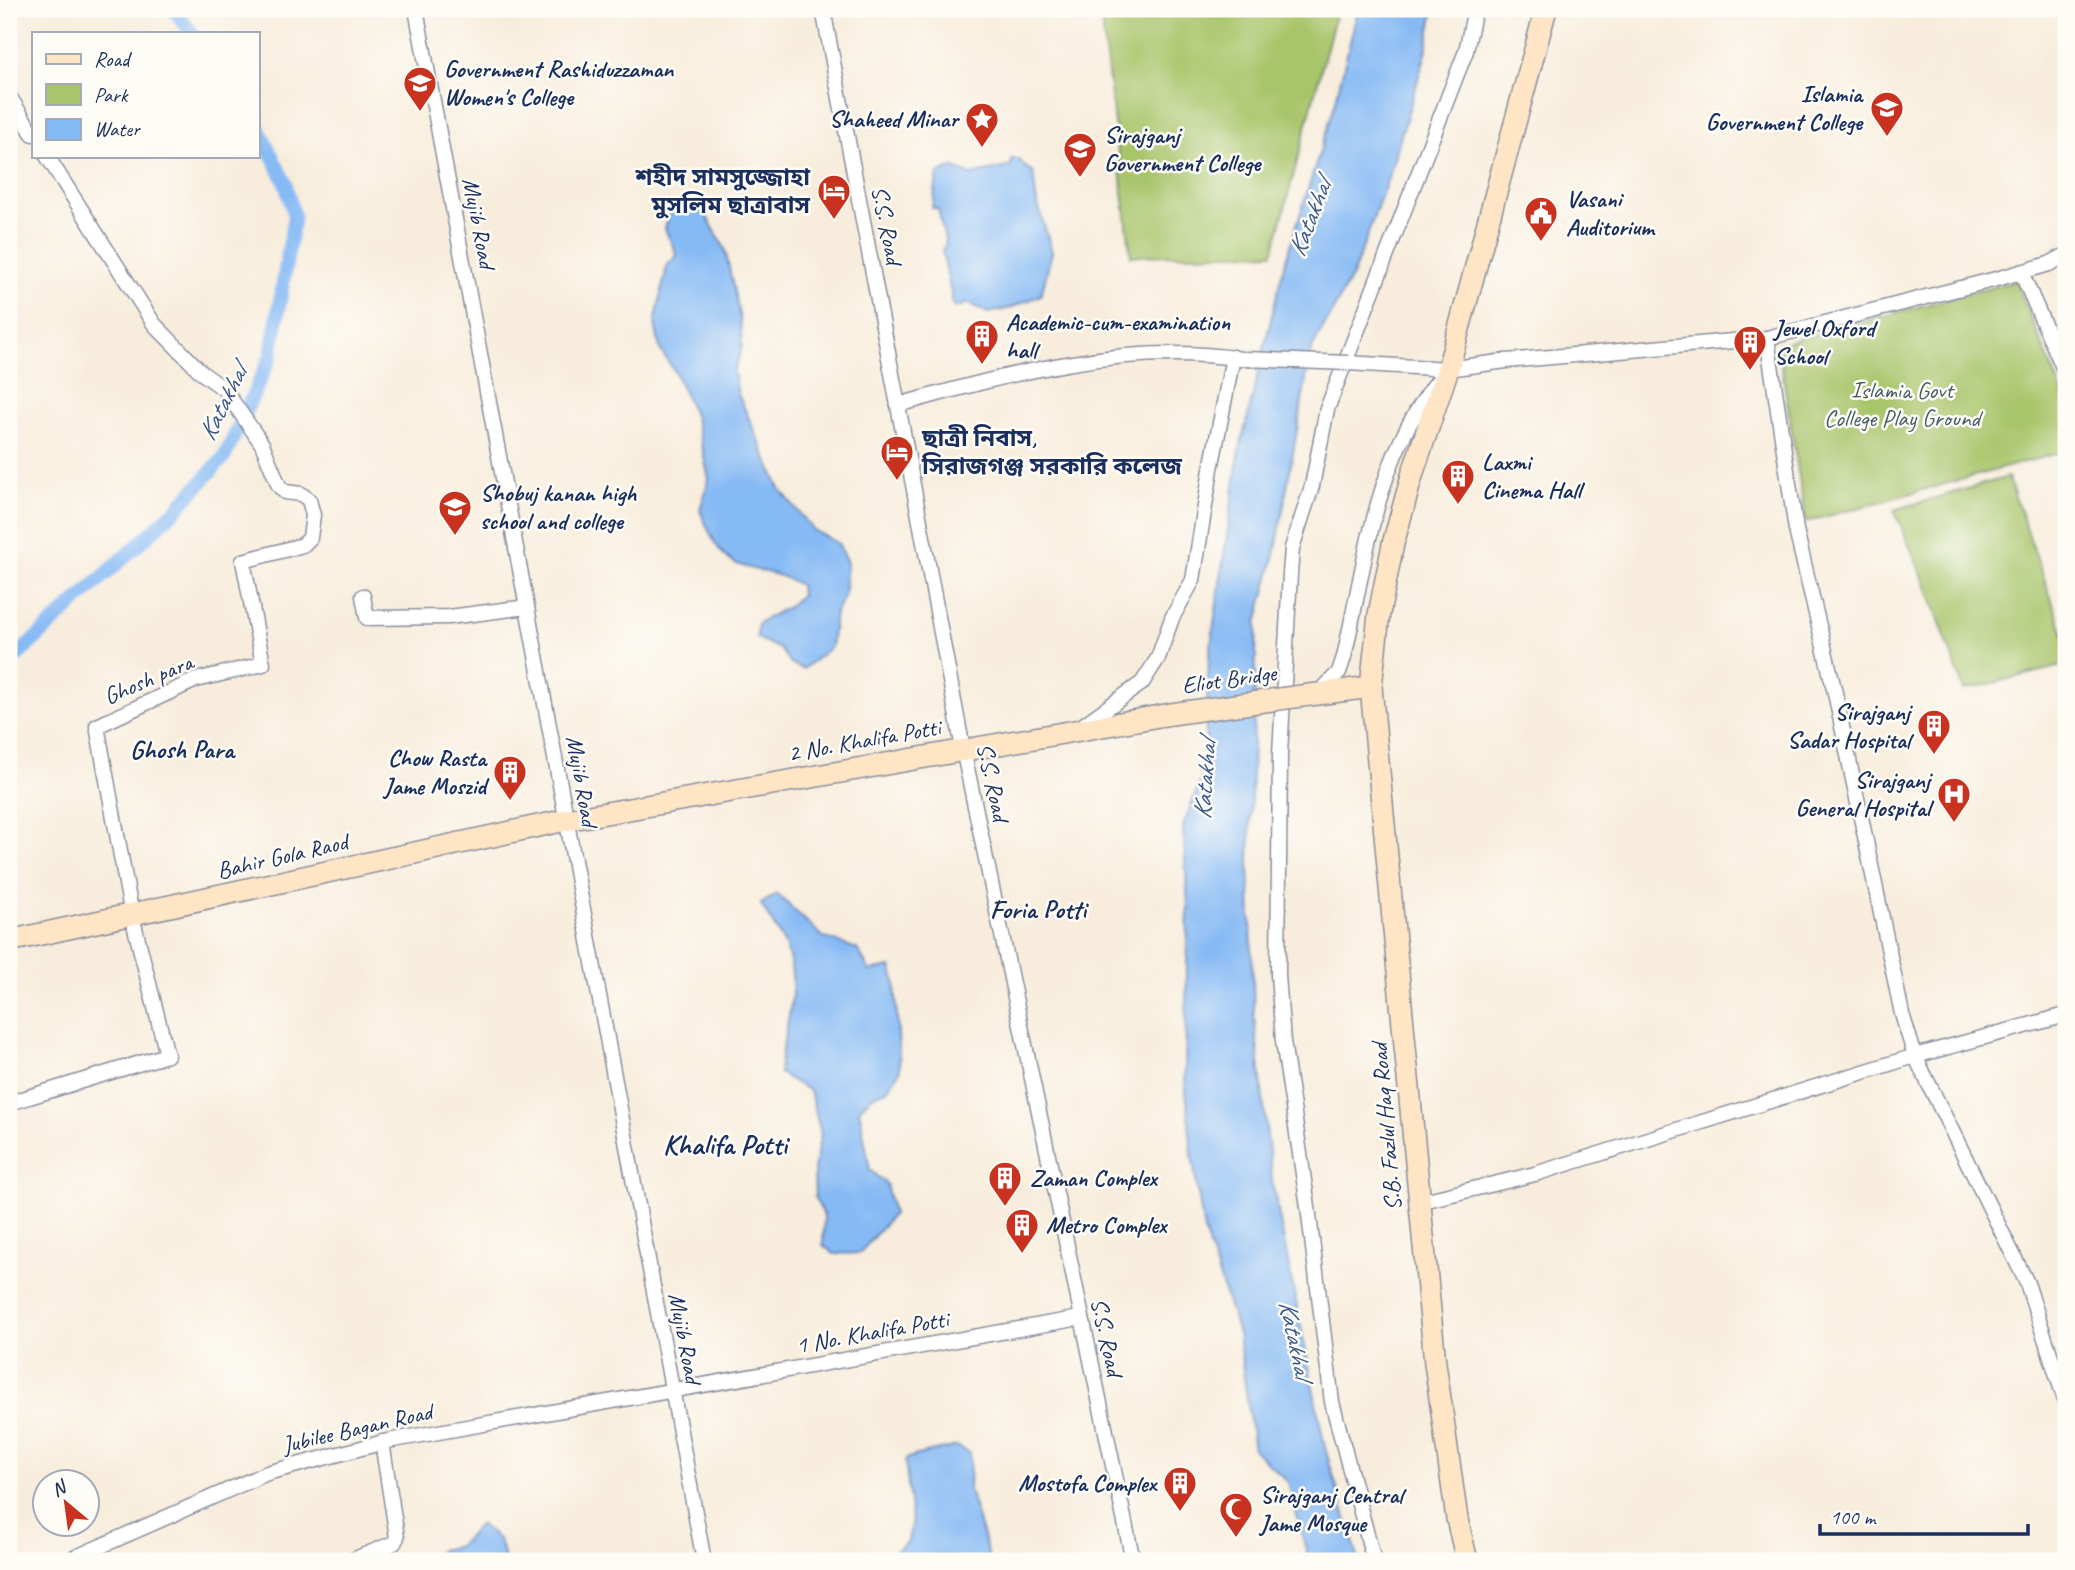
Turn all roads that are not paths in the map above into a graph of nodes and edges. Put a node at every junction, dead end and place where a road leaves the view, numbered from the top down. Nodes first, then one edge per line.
1 (416, 9) edge
2 (823, 9) edge
3 (1475, 9) edge
4 (1546, 9) edge
5 (9, 96) edge
6 (32, 132) edge
7 (48, 158) edge
8 (2066, 255) edge
9 (2021, 272) junction
10 (1767, 338) junction
11 (1239, 358) junction
12 (1448, 369) junction
13 (2066, 374) edge
14 (898, 405) junction
15 (1368, 541) junction
16 (1393, 544) junction
17 (363, 596) dead end
18 (527, 607) junction
19 (1371, 687) junction
20 (1318, 694) junction
21 (1171, 714) joint
22 (1078, 729) junction
23 (963, 749) junction
24 (566, 820) junction
25 (132, 916) junction
26 (9, 941) edge
27 (2066, 1016) edge
28 (1915, 1056) junction
29 (9, 1103) edge
30 (1419, 1202) junction
31 (1080, 1318) junction
32 (672, 1391) junction
33 (2066, 1403) edge
34 (382, 1442) junction
35 (67, 1561) edge
36 (350, 1561) edge
37 (704, 1561) edge
38 (1133, 1561) edge
39 (1374, 1561) edge
40 (1467, 1561) edge

1 - 18 street, Mujib Road
2 - 14 street, S.S. Road
3 - 39 street
4 - 12 main road, S.B. Fazlul Haq Road
5 - 6 street
7 - 25 street, Ghosh para
8 - 9 street
9 - 10 street
9 - 13 street
10 - 12 street
10 - 28 street
11 - 12 street, bridge
11 - 14 street
11 - 22 street
12 - 15 street
12 - 16 main road, S.B. Fazlul Haq Road
14 - 23 street, S.S. Road
15 - 16 street
15 - 20 street
16 - 19 main road, S.B. Fazlul Haq Road
17 - 18 street
18 - 24 street, Mujib Road
19 - 20 main road, Eliot Bridge
19 - 30 main road, S.B. Fazlul Haq Road
20 - 21 main road, Eliot Bridge, bridge
21 - 22 main road, 2 No. Khalifa Potti
22 - 23 main road, 2 No. Khalifa Potti
23 - 24 main road, 2 No. Khalifa Potti
23 - 31 street, S.S. Road
24 - 25 main road, Bahir Gola Raod
24 - 32 street, Mujib Road
25 - 26 main road, Bahir Gola Raod
25 - 29 street
27 - 28 street
28 - 30 street
28 - 33 street
30 - 40 main road, S.B. Fazlul Haq Road
31 - 32 street, 1 No. Khalifa Potti
31 - 38 street, S.S. Road
32 - 34 street, Jubilee Bagan Road
32 - 37 street, Mujib Road
34 - 35 street, Jubilee Bagan Road
34 - 36 street

